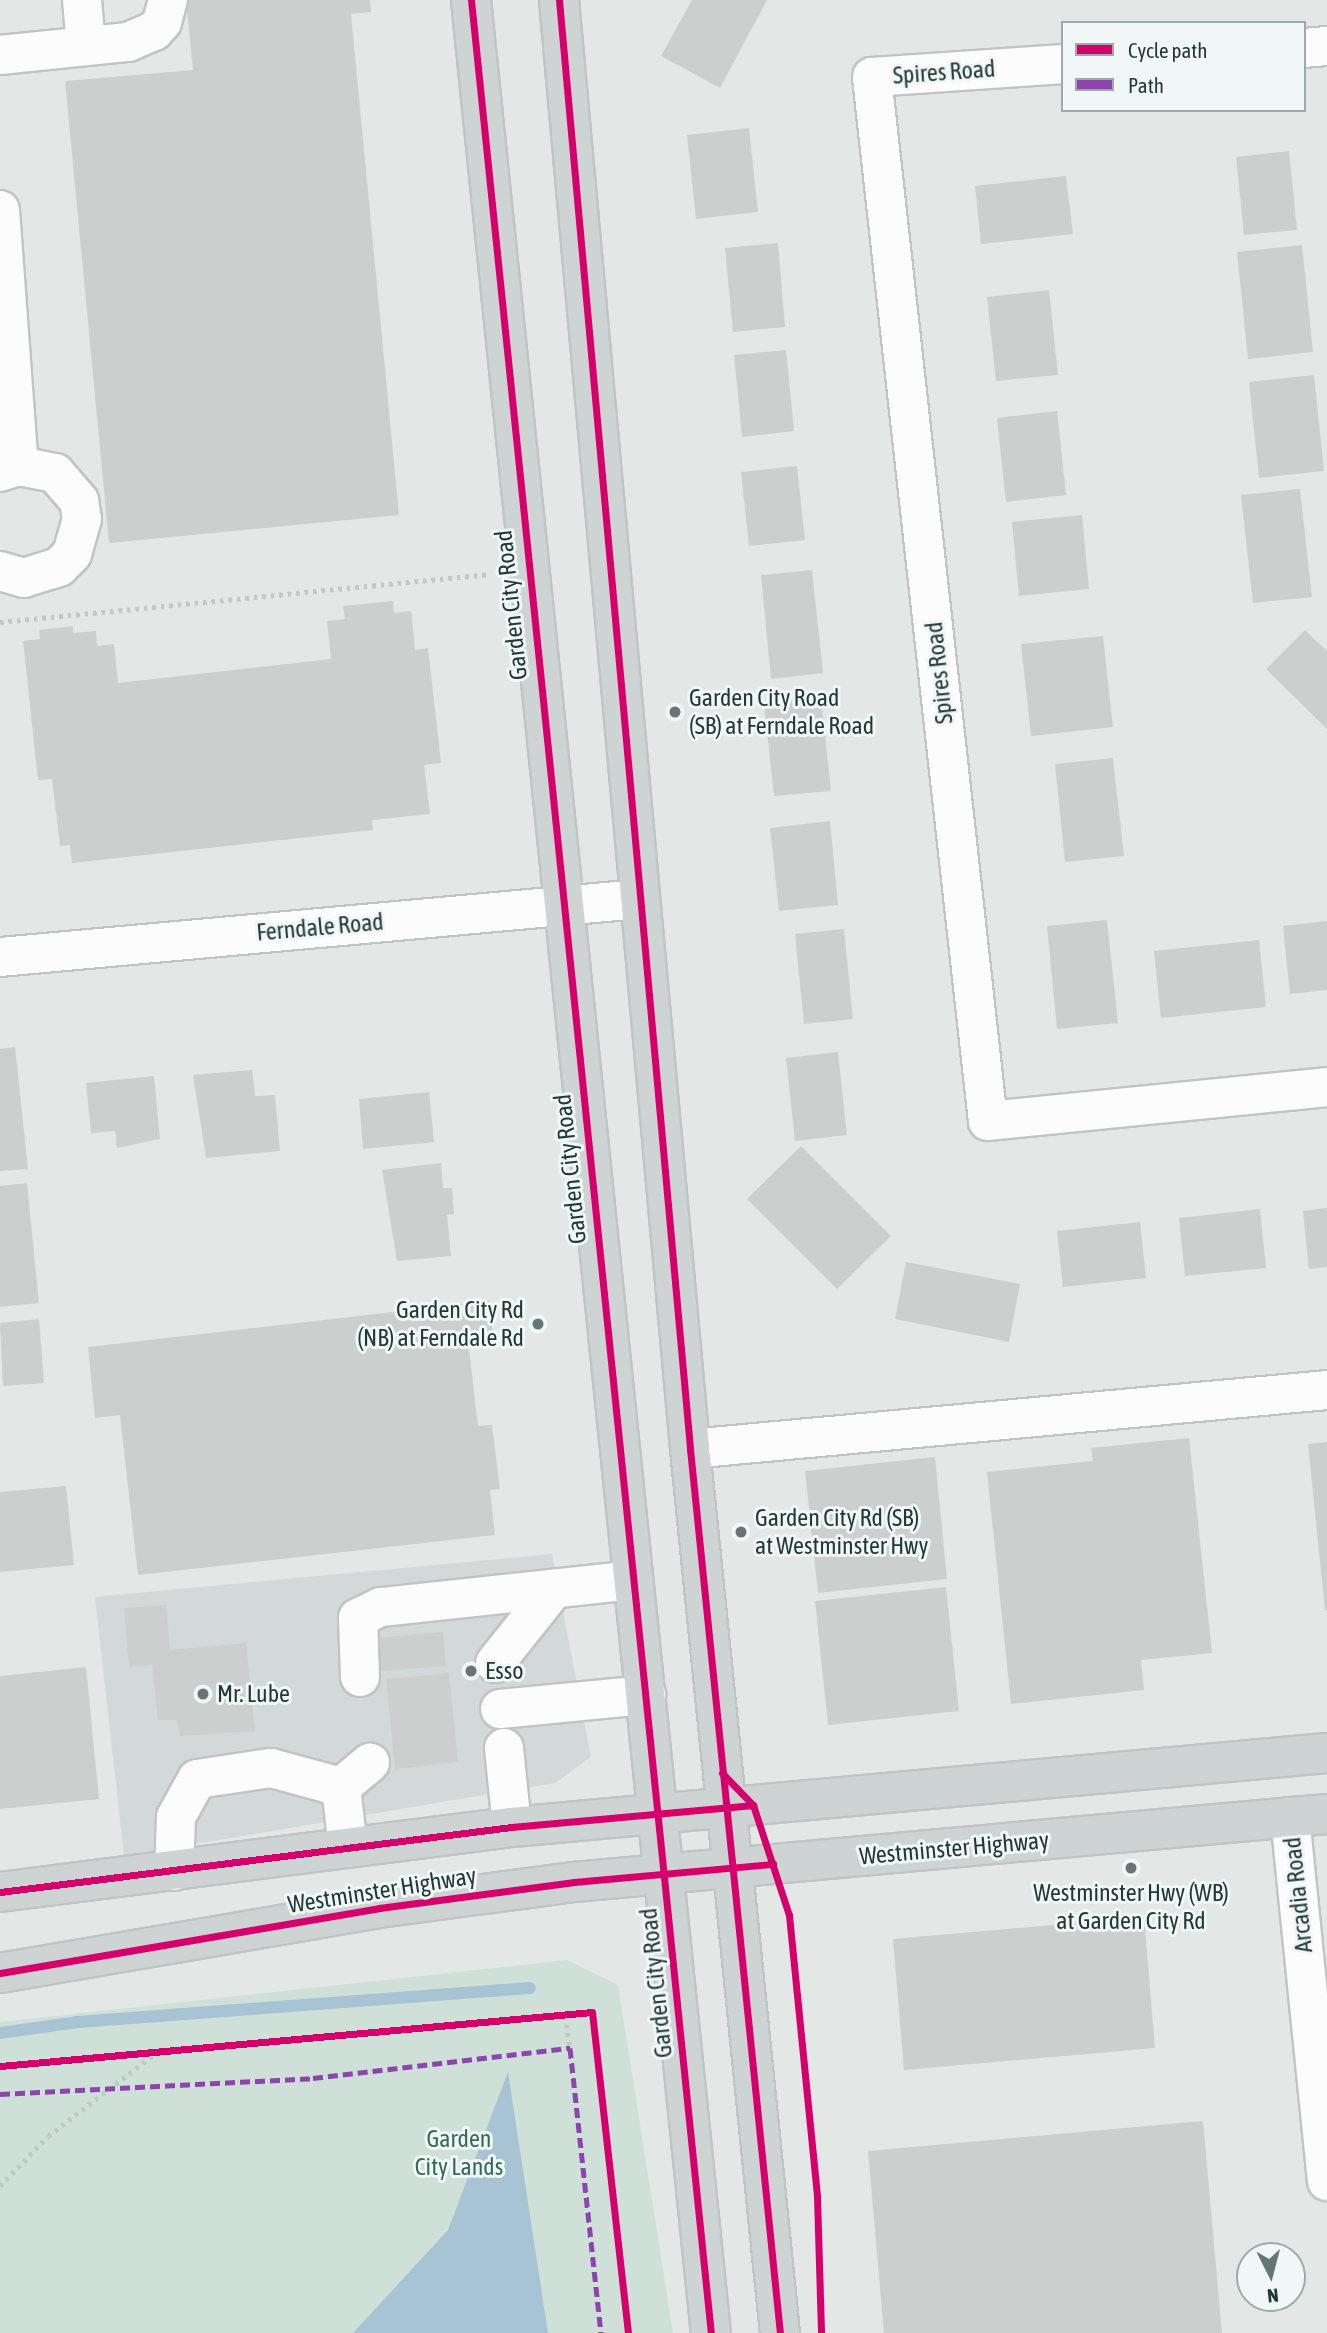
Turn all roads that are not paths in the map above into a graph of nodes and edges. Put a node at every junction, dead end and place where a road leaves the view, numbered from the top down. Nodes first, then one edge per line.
1 (82, 0) edge
2 (168, 0) edge
3 (471, 0) edge
4 (559, 0) edge
5 (86, 46) junction
6 (1327, 46) edge
7 (1306, 48) edge
8 (0, 55) edge
9 (1061, 64) edge
10 (0, 210) edge
11 (9, 469) edge
12 (0, 571) edge
13 (639, 899) junction
14 (562, 904) junction
15 (0, 957) edge
16 (1327, 1087) edge
17 (1327, 1390) edge
18 (690, 1449) junction
19 (634, 1580) junction
20 (554, 1589) junction
21 (495, 1663) dead end
22 (360, 1677) dead end
23 (646, 1695) junction
24 (500, 1709) dead end
25 (504, 1748) dead end
26 (1327, 1753) edge
27 (370, 1763) dead end
28 (341, 1787) junction
29 (724, 1807) junction
30 (658, 1813) junction
31 (1309, 1815) edge
32 (512, 1827) junction
33 (348, 1849) junction
34 (731, 1868) junction
35 (174, 1871) junction
36 (664, 1875) junction
37 (0, 1892) edge
38 (0, 1973) edge
39 (1327, 2181) edge
40 (711, 2333) edge
41 (780, 2333) edge

1 - 5 street
2 - 5 street
3 - 14 main road, Garden City Road
4 - 13 main road
5 - 8 street
6 - 7 street
9 - 16 street, Spires Road
10 - 11 street
11 - 12 street
13 - 14 street, Ferndale Road
13 - 18 main road
14 - 15 street, Ferndale Road
14 - 19 main road, Garden City Road
17 - 18 street
18 - 29 main road
19 - 20 street
19 - 23 main road, Garden City Road
20 - 21 street
20 - 22 street
23 - 24 street
23 - 30 main road, Garden City Road
25 - 32 street
26 - 29 main road, Westminster Highway
27 - 28 street
28 - 33 street
28 - 35 street
29 - 30 main road, Westminster Highway
29 - 34 main road
30 - 32 main road, Westminster Highway
30 - 36 main road, Garden City Road
31 - 34 main road, Westminster Highway
31 - 39 street, Arcadia Road
32 - 33 main road, Westminster Highway
33 - 35 main road, Westminster Highway
34 - 36 main road, Westminster Highway
34 - 41 main road
35 - 37 main road, Westminster Highway
36 - 38 main road, Westminster Highway
36 - 40 main road, Garden City Road

